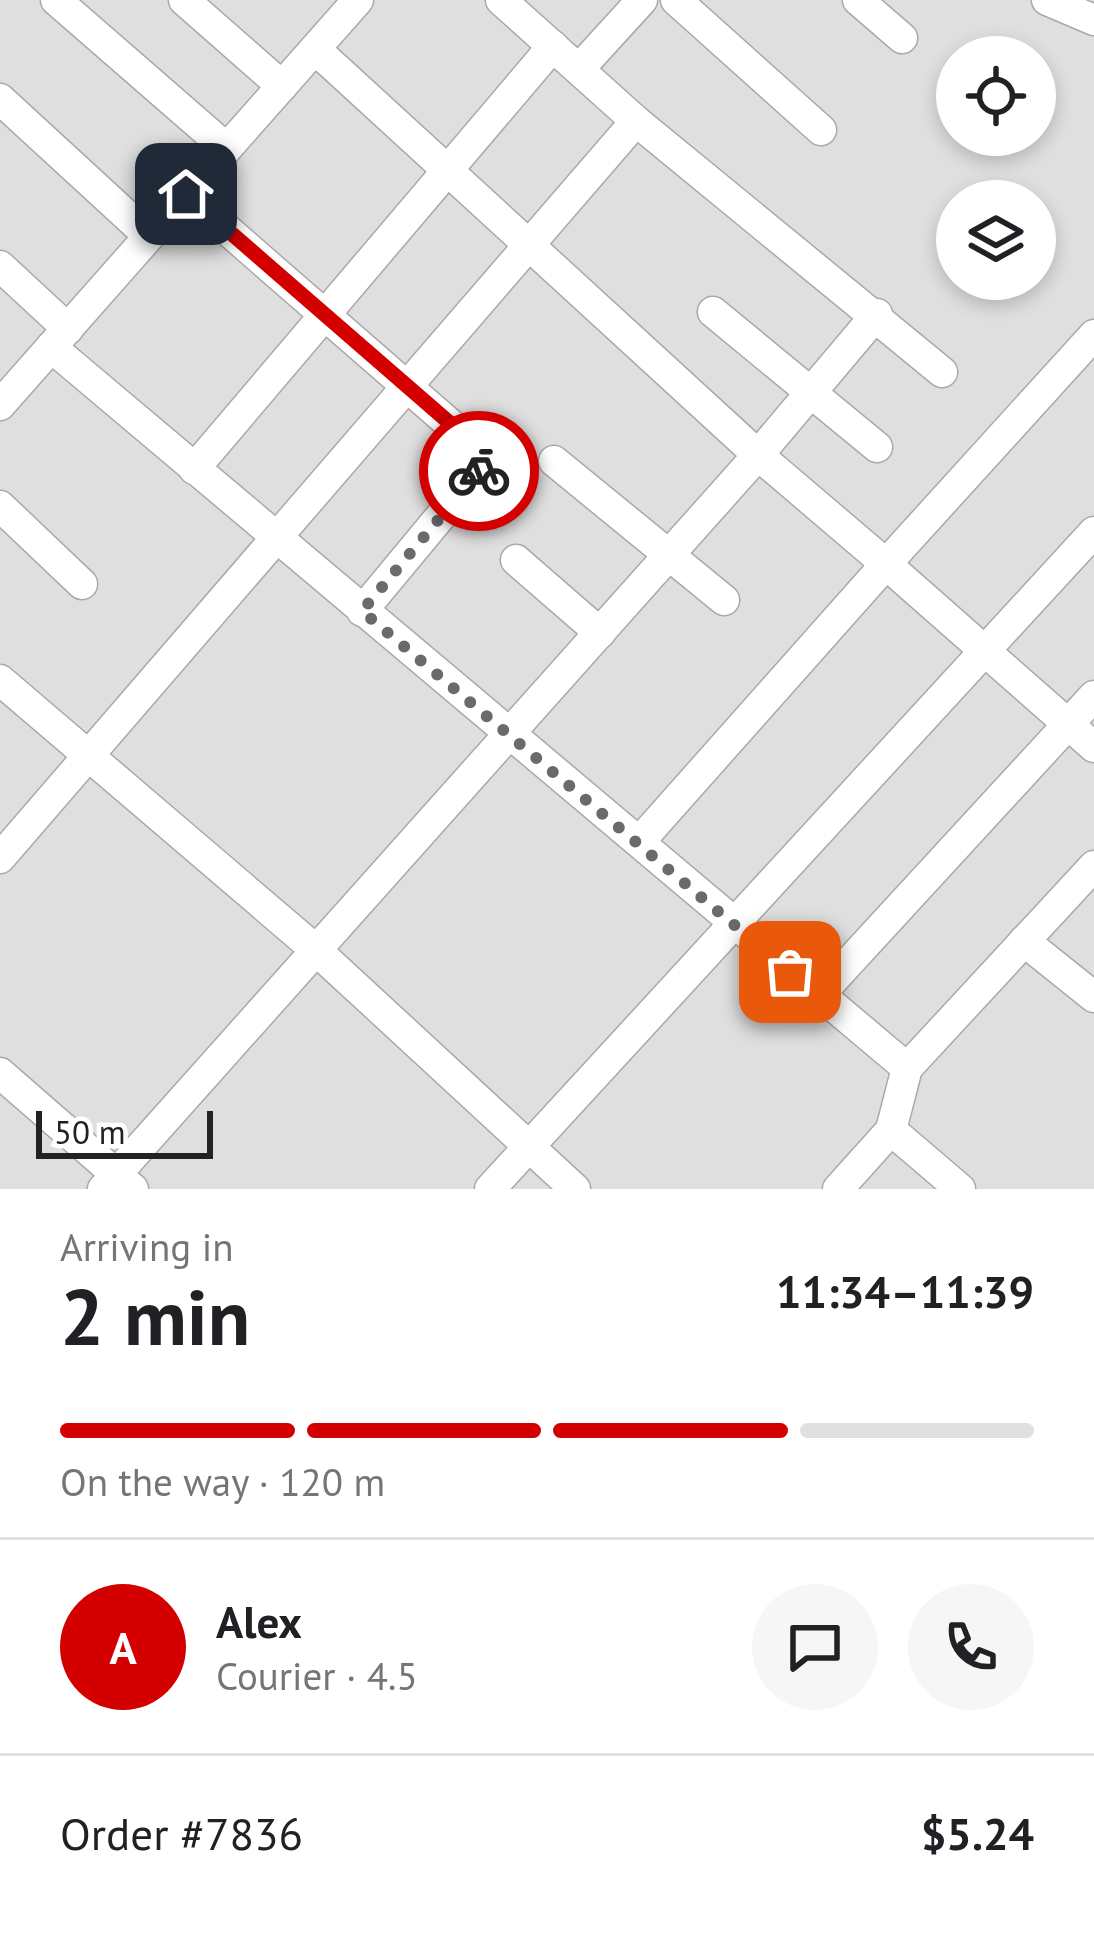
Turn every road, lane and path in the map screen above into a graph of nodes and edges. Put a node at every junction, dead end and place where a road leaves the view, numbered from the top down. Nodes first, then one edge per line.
1 (56, 0) edge
2 (184, 0) edge
3 (502, 0) edge
4 (642, 0) edge
5 (676, 0) edge
6 (858, 0) edge
7 (1046, 0) edge
8 (355, 1) edge
9 (1094, 20) edge
10 (902, 38) dead end
11 (553, 46) junction
12 (315, 49) junction
13 (579, 69) junction
14 (282, 86) junction
15 (0, 99) edge
16 (637, 121) junction
17 (821, 130) dead end
18 (225, 147) junction
19 (446, 173) junction
20 (186, 194) junction
21 (149, 236) junction
22 (532, 248) junction
23 (0, 266) edge
24 (713, 312) dead end
25 (877, 314) junction
26 (324, 316) junction
27 (1094, 335) edge
28 (60, 338) junction
29 (942, 372) dead end
30 (408, 392) junction
31 (811, 392) junction
32 (0, 405) edge
33 (877, 447) dead end
34 (758, 455) junction
35 (554, 461) dead end
36 (194, 470) junction
37 (0, 506) edge
38 (1094, 532) edge
39 (278, 540) junction
40 (671, 554) junction
41 (516, 560) dead end
42 (886, 564) junction
43 (82, 584) dead end
44 (724, 600) dead end
45 (362, 611) junction
46 (601, 633) junction
47 (985, 650) junction
48 (0, 680) edge
49 (1094, 696) edge
50 (1067, 726) junction
51 (509, 736) junction
52 (1094, 747) edge
53 (87, 758) junction
54 (640, 841) junction
55 (0, 859) edge
56 (1094, 866) edge
57 (733, 925) junction
58 (1024, 941) junction
59 (317, 951) junction
60 (818, 996) junction
61 (1094, 997) edge
62 (907, 1068) junction
63 (0, 1073) edge
64 (891, 1130) junction
65 (529, 1147) junction
66 (118, 1184) edge
67 (490, 1189) edge
68 (575, 1189) edge
69 (838, 1189) edge
70 (960, 1189) edge

1 - 18 street
2 - 14 street
3 - 11 street
4 - 13 street
5 - 17 street
6 - 10 street
7 - 9 street
8 - 12 street
11 - 13 street
11 - 19 street
12 - 14 street
12 - 19 street
13 - 16 street
14 - 18 street
15 - 21 street
16 - 22 street
16 - 25 street
18 - 20 street
19 - 22 street
19 - 26 street
20 - 21 street
20 - 26 street
21 - 28 street
22 - 30 street
22 - 34 street
23 - 28 street
24 - 31 street
25 - 29 street
25 - 31 street
26 - 30 street
26 - 36 street
27 - 42 street
28 - 32 street
28 - 36 street
30 - 39 street
30 - 45 street
31 - 33 street
31 - 34 street
34 - 40 street
34 - 42 street
35 - 40 street
36 - 39 street
37 - 43 street
38 - 47 street
39 - 45 street
39 - 53 street
40 - 44 street
40 - 46 street
41 - 46 street
42 - 47 street
42 - 54 street
45 - 51 street
46 - 51 street
47 - 50 street
47 - 57 street
48 - 53 street
49 - 50 street
50 - 52 street
50 - 60 street
51 - 54 street
51 - 59 street
53 - 55 street
53 - 59 street
54 - 57 street
56 - 58 street
57 - 60 street
57 - 65 street
58 - 61 street
58 - 62 street
59 - 65 street
59 - 66 street
60 - 62 street
62 - 64 street
63 - 66 street
64 - 69 street
64 - 70 street
65 - 67 street
65 - 68 street

